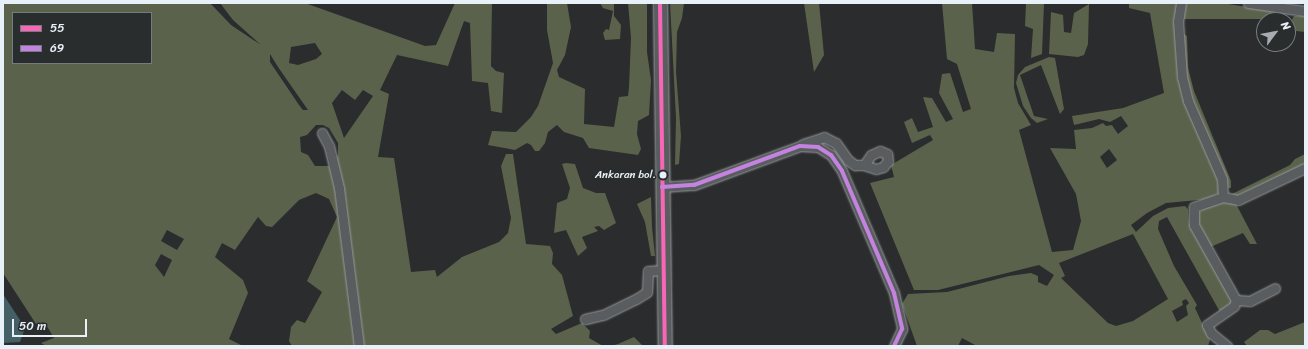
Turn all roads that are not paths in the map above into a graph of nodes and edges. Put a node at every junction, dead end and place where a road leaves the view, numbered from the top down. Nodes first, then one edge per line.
1 (660, 3) edge
2 (1181, 3) edge
3 (1248, 3) edge
4 (1305, 11) edge
5 (322, 133) dead end
6 (800, 146) junction
7 (864, 165) dead end
8 (1305, 168) edge
9 (662, 187) junction
10 (1223, 197) junction
11 (664, 270) junction
12 (1275, 288) dead end
13 (1236, 300) junction
14 (585, 319) dead end
15 (359, 346) edge
16 (665, 346) edge
17 (894, 346) edge
18 (1227, 346) edge

1 - 9 main road
2 - 10 street
3 - 4 street
5 - 15 street
6 - 7 street
6 - 9 street
6 - 17 street
8 - 10 street
9 - 11 main road
10 - 13 street
11 - 14 street
11 - 16 main road
12 - 13 street
13 - 18 street

